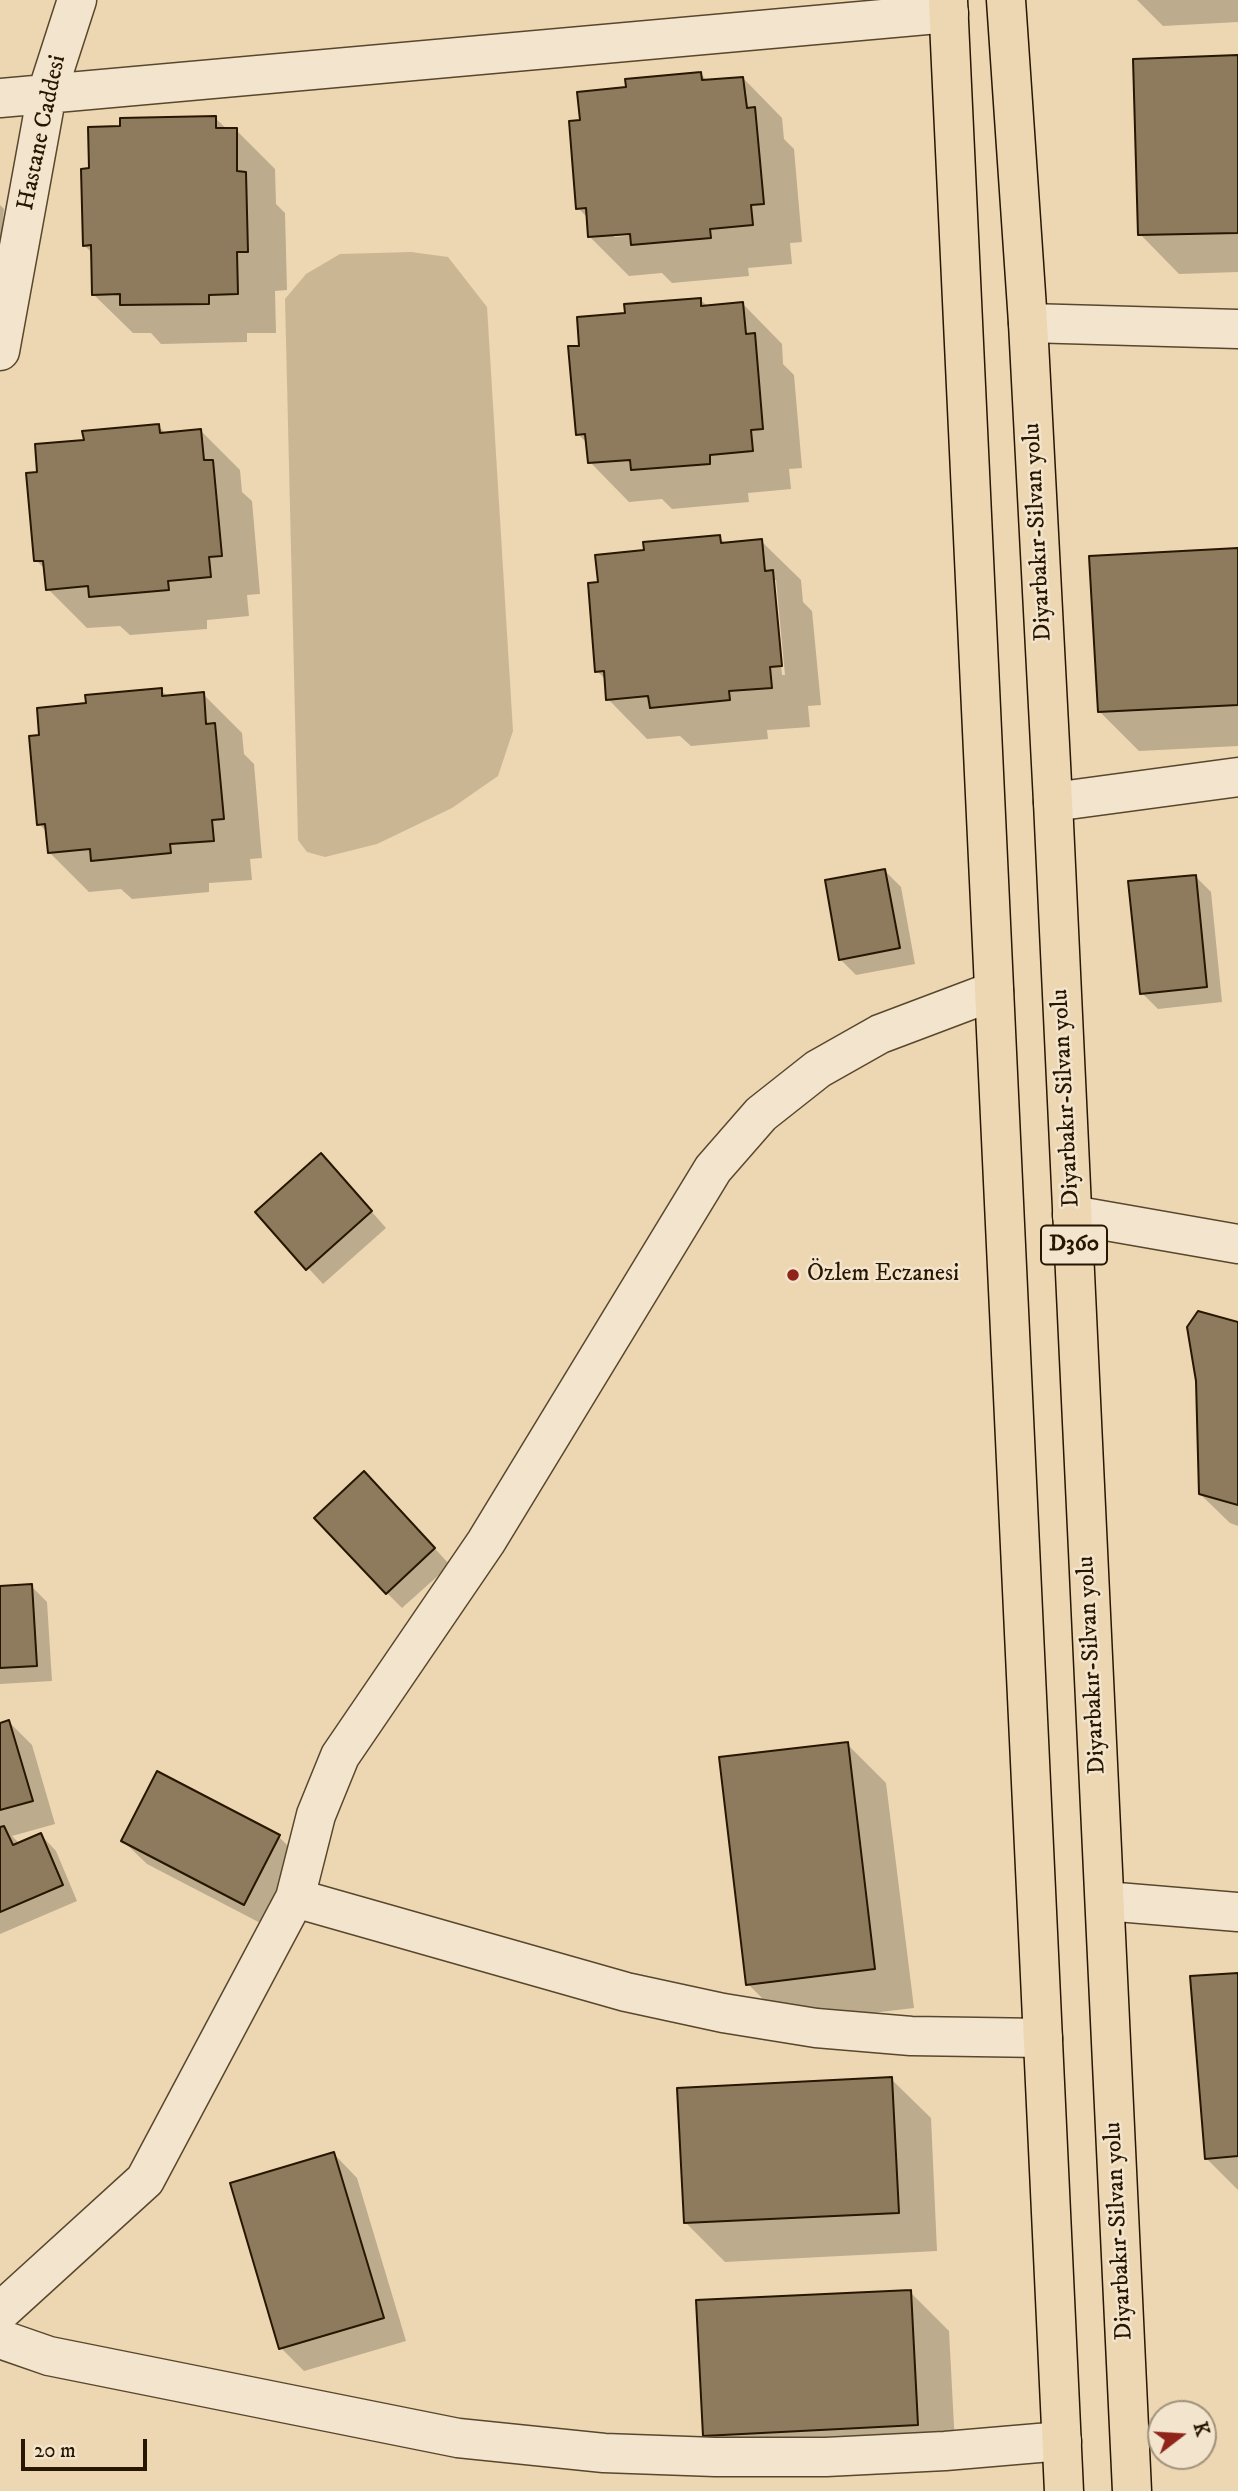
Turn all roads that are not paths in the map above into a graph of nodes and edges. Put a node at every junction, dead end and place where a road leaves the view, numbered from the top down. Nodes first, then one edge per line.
1 (78, 0) edge
2 (1006, 0) edge
3 (948, 6) edge
4 (47, 93) junction
5 (0, 97) edge
6 (1028, 323) junction
7 (1238, 329) edge
8 (0, 351) edge
9 (1238, 777) edge
10 (1053, 802) junction
11 (994, 991) junction
12 (1072, 1214) junction
13 (1238, 1244) edge
14 (295, 1898) junction
15 (1105, 1901) junction
16 (1238, 1912) edge
17 (1043, 2038) junction
18 (0, 2312) edge
19 (0, 2339) edge
20 (1062, 2441) junction
21 (1064, 2491) edge
22 (1132, 2491) edge

1 - 4 street, Hastane Caddesi
2 - 6 highway, Diyarbakır-Silvan yolu / D360
3 - 4 street
3 - 11 highway, D360
4 - 5 street
4 - 8 street, Hastane Caddesi
6 - 7 street
6 - 10 highway, Diyarbakır-Silvan yolu / D360
9 - 10 street
10 - 12 highway, Diyarbakır-Silvan yolu / D360
11 - 14 street
11 - 17 highway, D360
12 - 13 street
12 - 15 highway, Diyarbakır-Silvan yolu / D360
14 - 17 street
14 - 18 street
15 - 16 street
15 - 22 highway, Diyarbakır-Silvan yolu / D360
17 - 20 highway, D360
19 - 20 street
20 - 21 highway, D360

